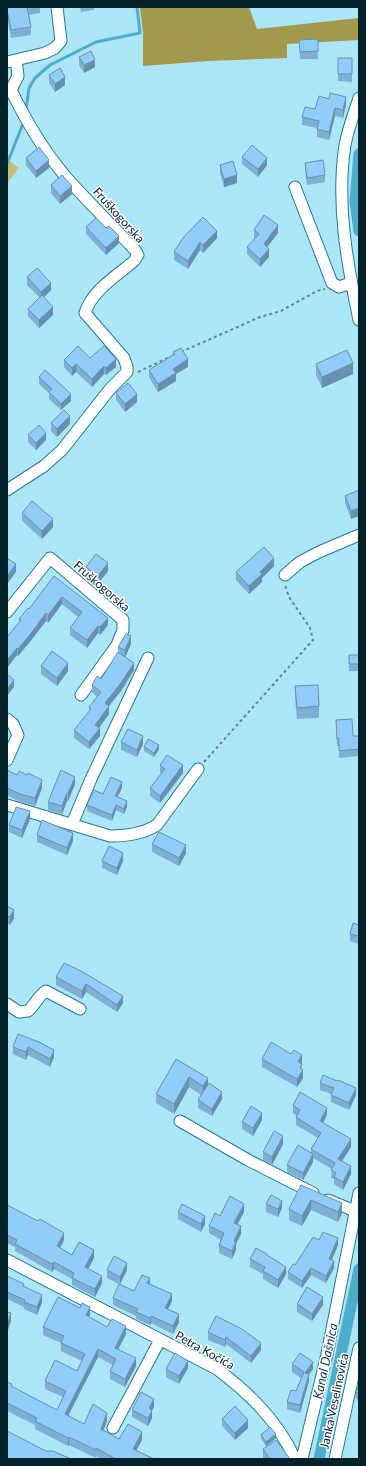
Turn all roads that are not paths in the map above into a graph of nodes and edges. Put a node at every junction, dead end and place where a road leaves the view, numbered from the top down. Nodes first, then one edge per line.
1 (57, 7) edge
2 (12, 61) edge
3 (9, 93) edge
4 (359, 98) edge
5 (296, 187) dead end
6 (351, 283) junction
7 (359, 320) edge
8 (7, 490) edge
9 (359, 535) edge
10 (284, 575) road end
11 (7, 612) edge
12 (148, 658) dead end
13 (81, 695) dead end
14 (7, 719) edge
15 (7, 760) edge
16 (198, 769) road end
17 (8, 808) edge
18 (72, 824) junction
19 (7, 1004) edge
20 (80, 1009) dead end
21 (180, 1121) dead end
22 (359, 1193) edge
23 (355, 1211) junction
24 (7, 1260) edge
25 (160, 1340) junction
26 (359, 1348) edge
27 (113, 1428) dead end
28 (295, 1459) edge
29 (302, 1459) edge
30 (335, 1459) edge

1 - 2 street
2 - 3 street, Fruškogorska
3 - 8 street, Fruškogorska
4 - 6 street
5 - 6 street
6 - 7 street
9 - 10 street
11 - 13 street, Fruškogorska
12 - 18 street
14 - 15 street
16 - 18 street
17 - 18 street
19 - 20 street
21 - 23 street
22 - 23 street
23 - 29 street
24 - 25 street, Petra Kočića
25 - 27 street, Petra Kočića
25 - 28 street, Petra Kočića
26 - 30 street, Janka Veselinovića

